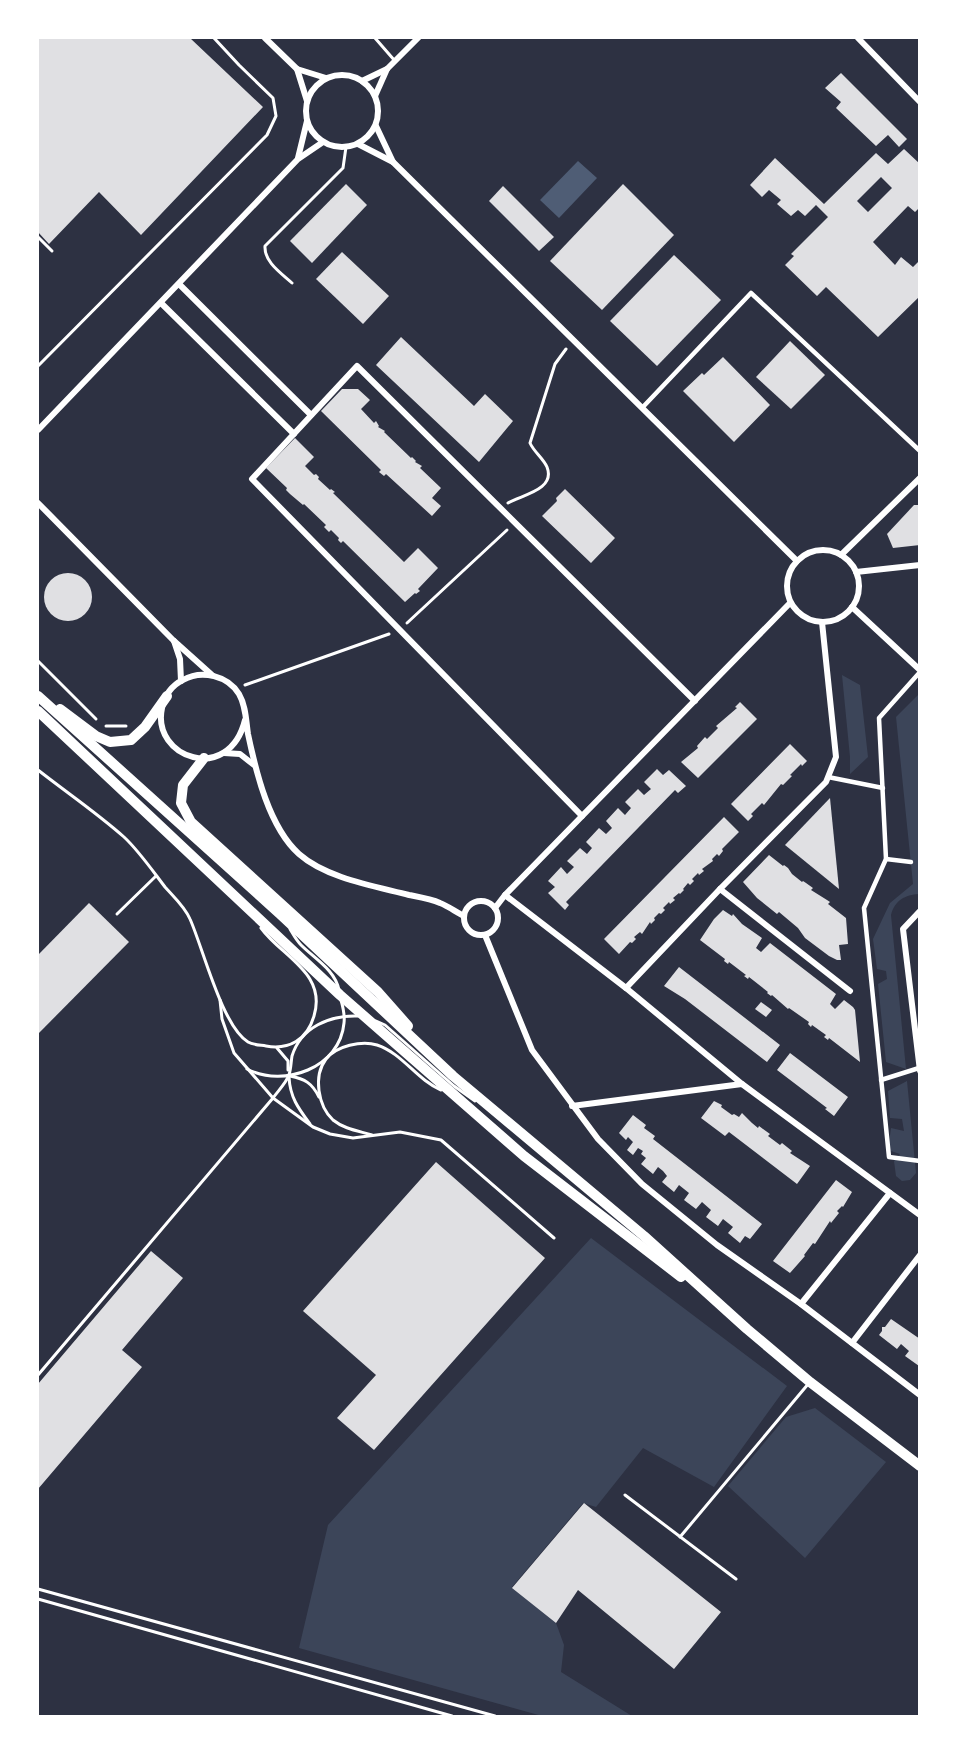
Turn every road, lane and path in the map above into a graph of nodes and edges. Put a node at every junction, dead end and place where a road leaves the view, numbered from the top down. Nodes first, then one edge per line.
1 (214, 38) edge
2 (265, 38) edge
3 (375, 38) edge
4 (418, 38) edge
5 (858, 38) edge
6 (395, 61) junction
7 (297, 69) junction
8 (387, 69) junction
9 (326, 78) junction
10 (362, 81) junction
11 (375, 96) junction
12 (307, 100) junction
13 (920, 102) edge
14 (307, 121) junction
15 (376, 126) junction
16 (323, 142) junction
17 (358, 144) junction
18 (346, 147) junction
19 (298, 159) junction
20 (393, 162) junction
21 (38, 237) edge
22 (52, 251) dead end
23 (292, 283) dead end
24 (179, 284) junction
25 (161, 303) junction
26 (573, 340) junction
27 (38, 366) edge
28 (642, 408) junction
29 (311, 415) junction
30 (38, 430) edge
31 (294, 434) junction
32 (920, 451) edge
33 (920, 478) edge
34 (38, 503) edge
35 (500, 508) junction
36 (841, 555) junction
37 (797, 561) junction
38 (920, 564) edge
39 (856, 572) junction
40 (790, 603) junction
41 (852, 607) junction
42 (822, 622) junction
43 (173, 640) junction
44 (38, 661) edge
45 (920, 671) edge
46 (213, 676) junction
47 (181, 681) junction
48 (38, 694) edge
49 (166, 696) junction
50 (694, 700) junction
51 (38, 711) edge
52 (245, 720) junction
53 (145, 727) junction
54 (224, 753) junction
55 (204, 758) junction
56 (255, 765) junction
57 (38, 770) edge
58 (828, 777) junction
59 (883, 788) junction
60 (582, 816) junction
61 (886, 859) junction
62 (911, 862) dead end
63 (156, 876) junction
64 (720, 889) junction
65 (505, 895) junction
66 (245, 905) junction
67 (495, 908) junction
68 (920, 911) edge
69 (117, 914) dead end
70 (280, 914) junction
71 (464, 916) junction
72 (485, 935) junction
73 (626, 988) junction
74 (850, 991) dead end
75 (219, 995) junction
76 (340, 995) junction
77 (344, 1016) junction
78 (366, 1017) junction
79 (302, 1037) junction
80 (276, 1048) junction
81 (326, 1059) junction
82 (245, 1068) junction
83 (919, 1069) edge
84 (288, 1076) junction
85 (453, 1076) junction
86 (881, 1080) junction
87 (742, 1084) junction
88 (454, 1095) junction
89 (273, 1098) junction
90 (323, 1104) junction
91 (572, 1106) junction
92 (313, 1127) junction
93 (374, 1136) junction
94 (526, 1137) junction
95 (920, 1161) edge
96 (890, 1193) junction
97 (920, 1215) edge
98 (554, 1238) dead end
99 (920, 1255) edge
100 (801, 1304) junction
101 (747, 1329) junction
102 (852, 1343) junction
103 (38, 1375) edge
104 (810, 1382) junction
105 (920, 1395) edge
106 (920, 1466) edge
107 (625, 1495) dead end
108 (680, 1537) junction
109 (736, 1579) dead end
110 (38, 1589) edge
111 (38, 1599) edge
112 (452, 1716) edge
113 (495, 1716) edge

1 - 27 lane
2 - 7 street
3 - 6 lane
4 - 6 street
5 - 13 street
6 - 8 street
7 - 9 street
7 - 12 street
8 - 10 street
8 - 11 street
9 - 10 street
9 - 12 street
10 - 11 street
11 - 15 street
12 - 14 street
14 - 16 street
14 - 19 street
15 - 17 street
15 - 20 street
16 - 18 street
16 - 19 street
17 - 18 street
17 - 20 street
18 - 23 lane
19 - 24 street
20 - 26 street
21 - 22 lane
24 - 25 street
24 - 29 street
25 - 30 street
25 - 31 street
26 - 28 street
26 - 35 path
28 - 32 street
28 - 37 street
29 - 31 street
29 - 35 street
31 - 60 street
33 - 36 street
34 - 43 street
35 - 50 street
36 - 37 street
36 - 39 street
37 - 40 street
38 - 39 street
39 - 41 street
40 - 42 street
40 - 50 street
41 - 42 street
41 - 45 street
42 - 58 street
43 - 46 street
43 - 47 street
44 - 53 path
45 - 59 street
46 - 47 street
46 - 52 street
47 - 49 street
48 - 53 highway
48 - 70 highway
49 - 53 highway
49 - 55 street
50 - 60 street
51 - 66 highway
52 - 54 street
52 - 56 street
54 - 55 street
54 - 56 street
55 - 85 highway
56 - 71 street
57 - 63 lane
58 - 59 street
58 - 64 street
59 - 61 street
60 - 65 street
61 - 62 street
61 - 86 street
63 - 69 lane
63 - 75 lane
64 - 73 street
64 - 74 street
65 - 67 street
65 - 73 street
66 - 76 highway
66 - 79 lane
67 - 71 street
67 - 72 street
68 - 83 street
70 - 76 lane
70 - 85 highway
71 - 72 street
72 - 91 street
73 - 87 street
75 - 80 lane
75 - 82 lane
76 - 77 lane
76 - 78 highway
77 - 78 lane
77 - 79 lane
77 - 81 lane
78 - 88 highway
78 - 94 lane
79 - 80 lane
79 - 84 lane
80 - 84 lane
81 - 84 lane
81 - 88 lane
81 - 90 lane
82 - 84 lane
82 - 89 lane
83 - 86 street
84 - 89 lane
84 - 90 lane
84 - 92 lane
85 - 94 highway
86 - 95 street
87 - 91 street
87 - 96 street
88 - 101 highway
89 - 92 lane
89 - 103 lane
90 - 93 lane
91 - 100 street
92 - 93 lane
93 - 98 lane
94 - 101 highway
96 - 97 street
96 - 100 street
99 - 102 street
100 - 102 street
101 - 104 highway
102 - 105 street
104 - 106 highway
104 - 108 lane
107 - 108 lane
108 - 109 lane
110 - 113 path
111 - 112 path

